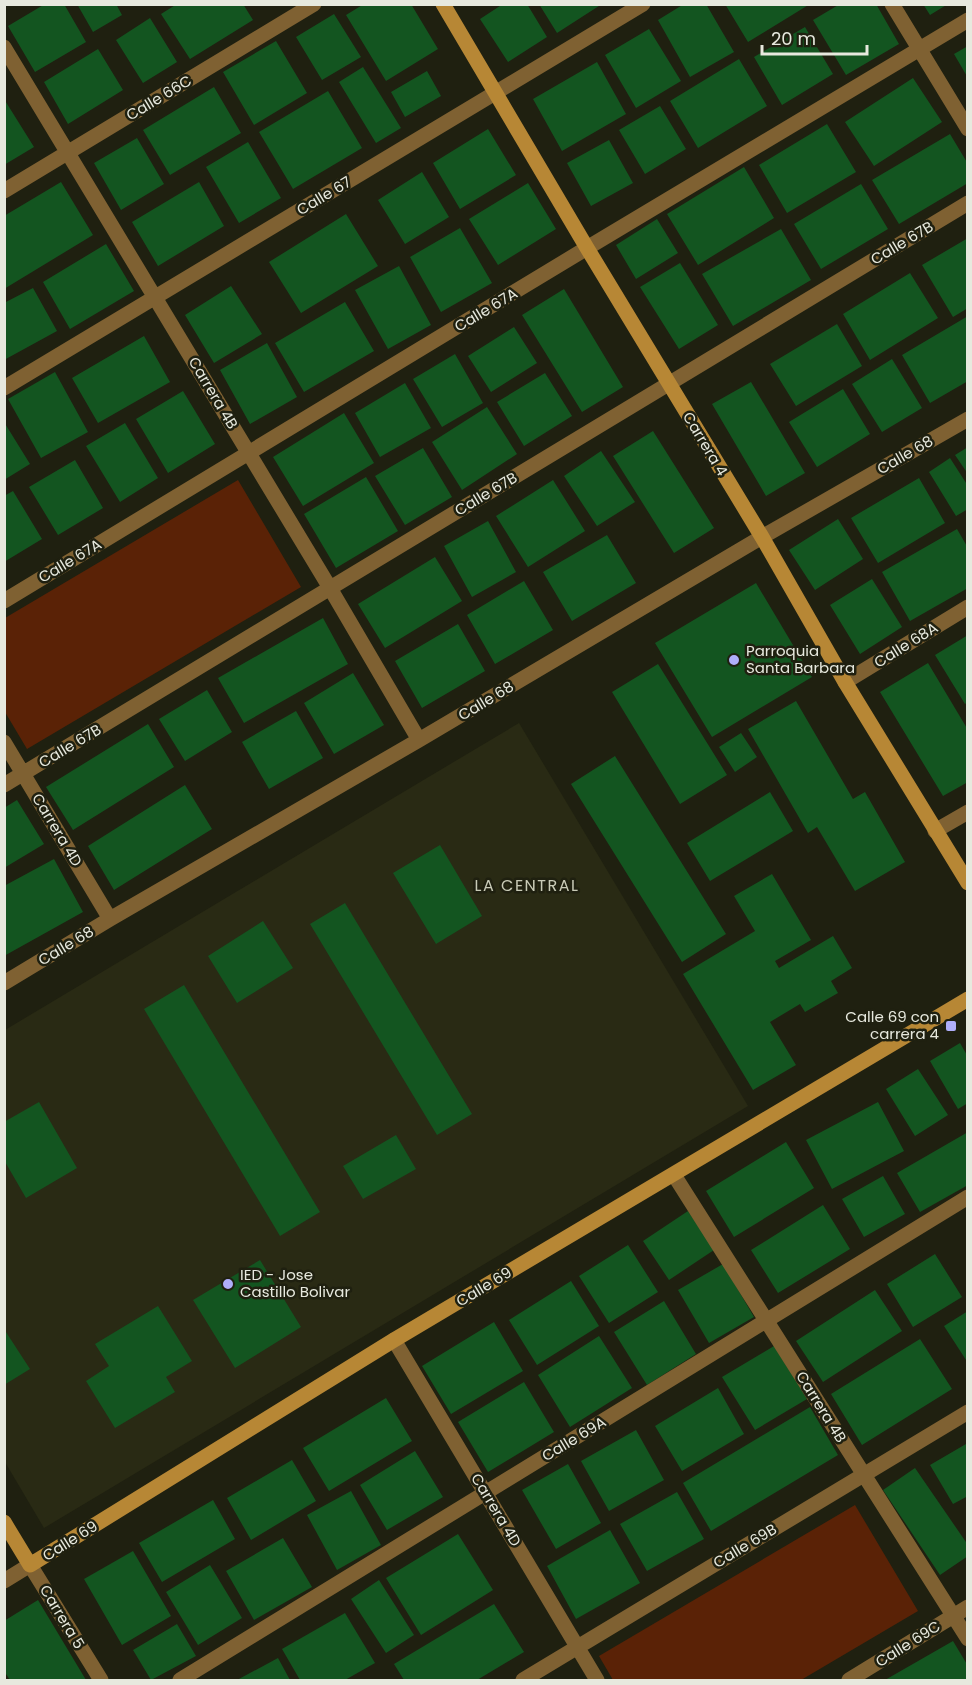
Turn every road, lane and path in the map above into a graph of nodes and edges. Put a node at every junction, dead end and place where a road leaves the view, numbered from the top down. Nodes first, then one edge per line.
1 (314, 4) edge
2 (443, 4) edge
3 (643, 4) edge
4 (892, 4) edge
5 (968, 20) edge
6 (4, 47) edge
7 (919, 49) junction
8 (496, 92) junction
9 (968, 129) edge
10 (68, 153) junction
11 (4, 191) edge
12 (968, 203) edge
13 (587, 248) junction
14 (156, 297) junction
15 (669, 384) junction
16 (4, 388) edge
17 (968, 419) edge
18 (249, 453) junction
19 (762, 537) junction
20 (330, 588) junction
21 (4, 601) edge
22 (968, 607) edge
23 (845, 682) junction
24 (419, 740) junction
25 (4, 742) edge
26 (24, 774) junction
27 (4, 785) edge
28 (968, 812) edge
29 (935, 831) junction
30 (968, 883) edge
31 (110, 919) junction
32 (4, 983) edge
33 (968, 999) edge
34 (674, 1175) junction
35 (968, 1197) edge
36 (767, 1321) junction
37 (394, 1340) junction
38 (968, 1412) edge
39 (864, 1474) junction
40 (486, 1492) junction
41 (4, 1522) edge
42 (30, 1565) junction
43 (4, 1581) edge
44 (968, 1607) edge
45 (953, 1616) junction
46 (968, 1639) edge
47 (578, 1647) junction
48 (101, 1680) edge
49 (180, 1680) edge
50 (523, 1680) edge
51 (597, 1680) edge
52 (849, 1680) edge

1 - 10 street, Calle 66C
2 - 8 street, Carrera 4
3 - 8 street, Calle 67
4 - 7 street
5 - 7 street, Calle 67A
6 - 10 street, Carrera 4B
7 - 9 street
7 - 13 street, Calle 67A
8 - 13 street, Carrera 4
8 - 14 street, Calle 67
10 - 11 street, Calle 66C
10 - 14 street, Carrera 4B
12 - 15 street, Calle 67B
13 - 15 street, Carrera 4
13 - 18 street, Calle 67A
14 - 16 street, Calle 67
14 - 18 street, Carrera 4B
15 - 19 street, Carrera 4
15 - 20 street, Calle 67B
17 - 19 street, Calle 68
18 - 20 street, Carrera 4B
18 - 21 street, Calle 67A
19 - 23 street, Carrera 4
19 - 24 street, Calle 68
20 - 24 street, Carrera 4B
20 - 26 street, Calle 67B
22 - 23 street, Calle 68A
23 - 29 street, Carrera 4
24 - 31 street, Calle 68
25 - 26 street, Carrera 4D
26 - 27 street, Calle 67B
26 - 31 street, Carrera 4D
28 - 29 street
29 - 30 street, Carrera 4
31 - 32 street, Calle 68
33 - 34 street, Calle 69
34 - 36 street, Carrera 4B
34 - 37 street, Calle 69
35 - 36 street, Calle 69A
36 - 39 street, Carrera 4B
36 - 40 street, Calle 69A
37 - 40 street, Carrera 4D
37 - 42 street, Calle 69
38 - 39 street, Calle 69B
39 - 45 street, Carrera 4B
39 - 47 street, Calle 69B
40 - 47 street, Carrera 4D
40 - 49 street, Calle 69A
41 - 42 street, Carrera 5
42 - 43 street, Calle 69
42 - 48 street, Carrera 5
44 - 45 street, Calle 69C
45 - 46 street, Carrera 4B
45 - 52 street, Calle 69C
47 - 50 street, Calle 69B
47 - 51 street, Carrera 4D

